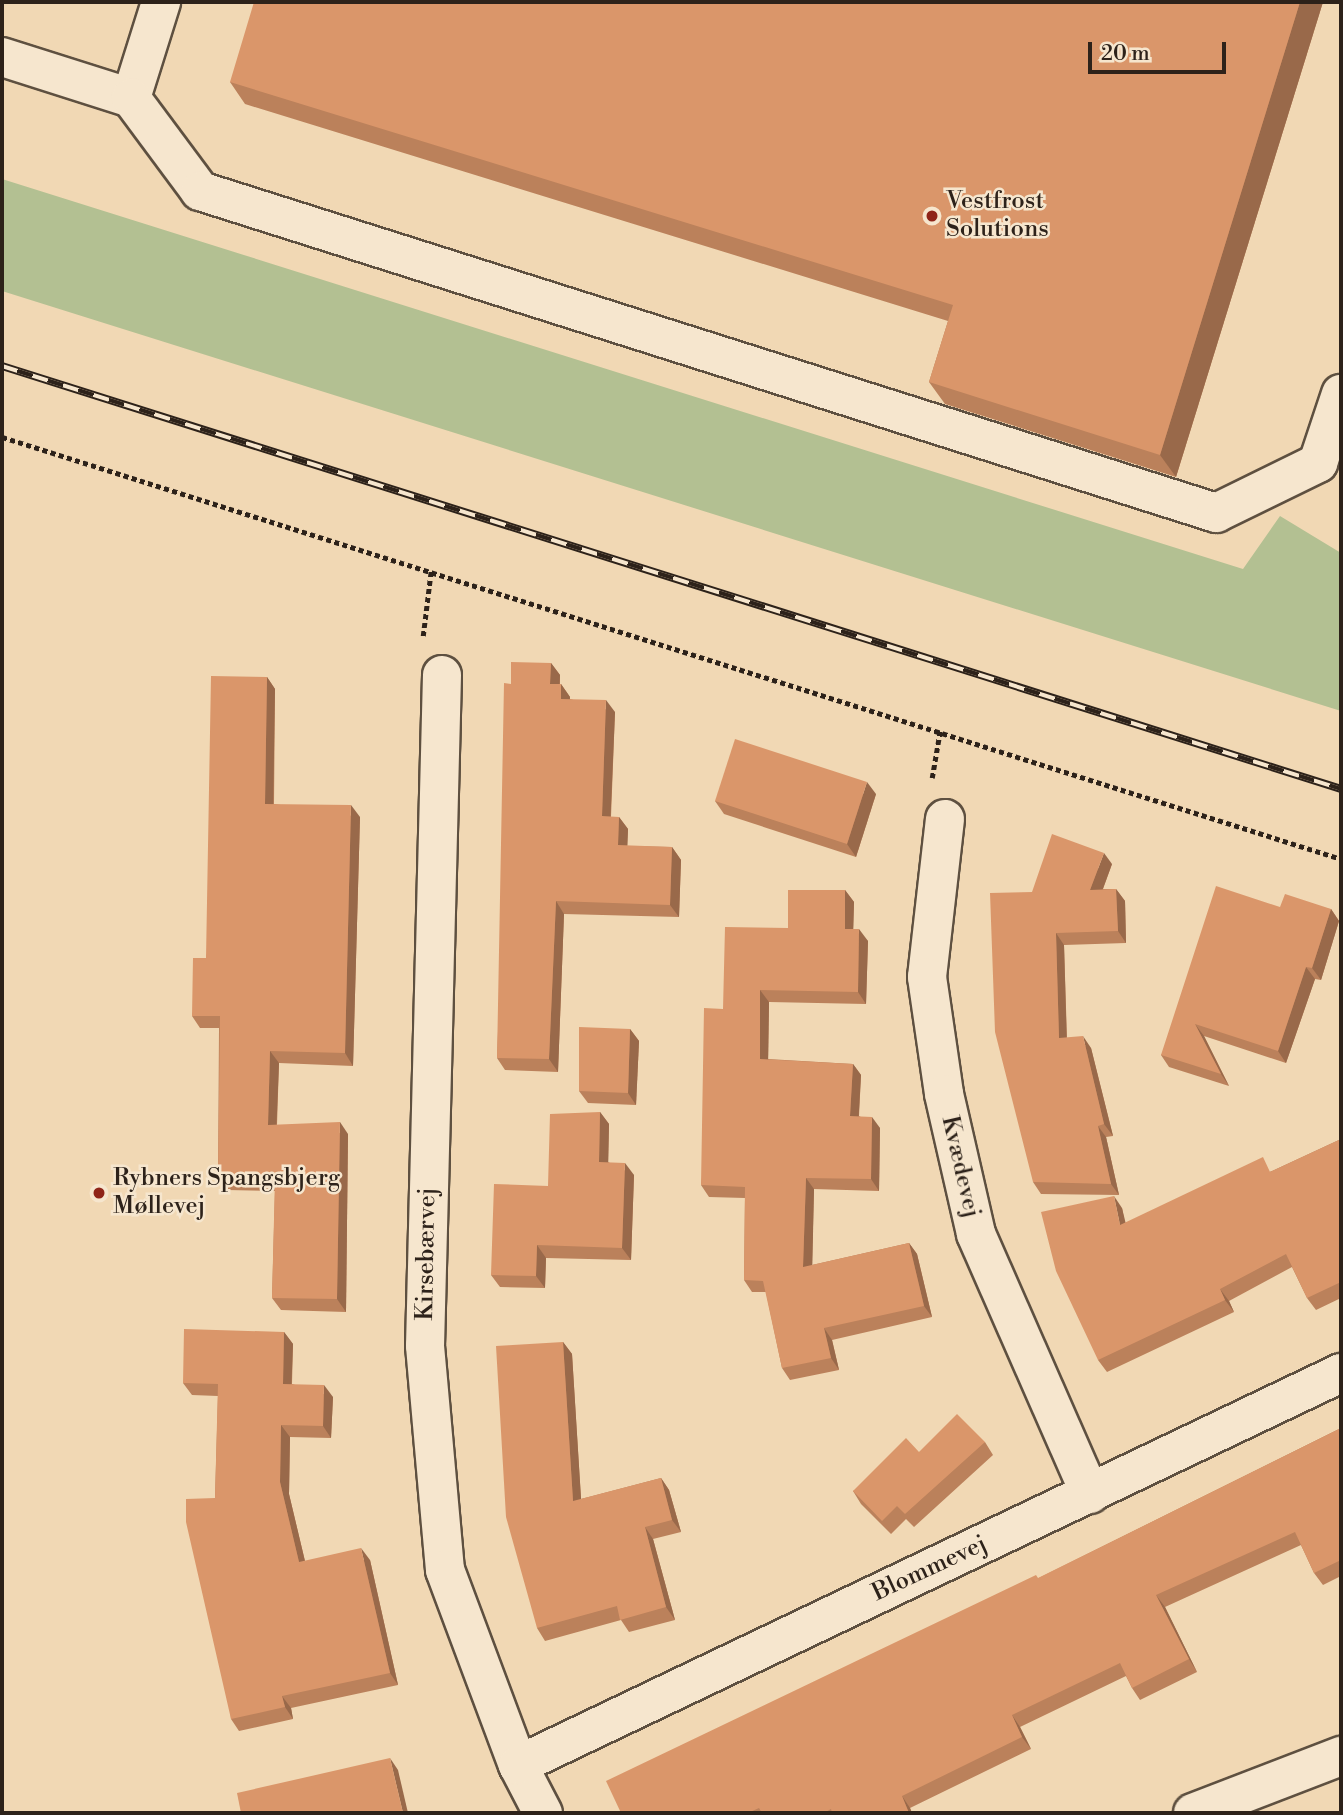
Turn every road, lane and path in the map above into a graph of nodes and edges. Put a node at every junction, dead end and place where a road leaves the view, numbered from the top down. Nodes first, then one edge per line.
1 (161, 2) edge
2 (2, 57) edge
3 (131, 98) junction
4 (1341, 394) edge
5 (2, 438) edge
6 (431, 571) junction
7 (442, 675) joint
8 (946, 819) dead end
9 (1341, 859) edge
10 (1341, 1373) edge
11 (1090, 1494) junction
12 (1341, 1756) edge
13 (519, 1765) junction
14 (543, 1813) edge
15 (1193, 1813) edge

1 - 3 street
2 - 3 street
3 - 4 street
5 - 6 path
6 - 7 path
6 - 9 path
7 - 13 street, Kirsebærvej
8 - 11 street, Kvædevej
10 - 11 street, Blommevej
11 - 13 street, Blommevej
12 - 15 street
13 - 14 street, Kirsebærvej

